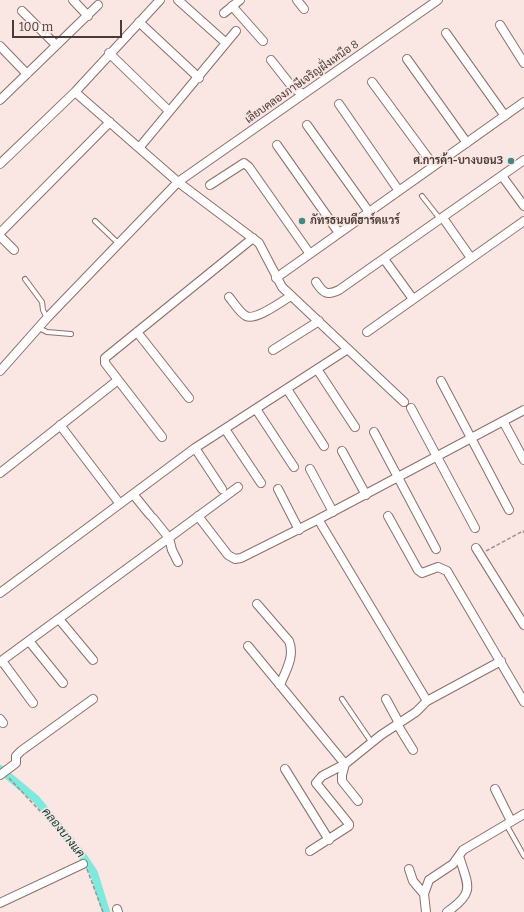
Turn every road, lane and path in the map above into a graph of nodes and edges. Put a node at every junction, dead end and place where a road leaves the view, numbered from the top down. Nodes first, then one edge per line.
1 (73, 0) edge
2 (160, 0) edge
3 (178, 0) edge
4 (240, 0) edge
5 (296, 0) edge
6 (438, 0) edge
7 (98, 5) dead end
8 (232, 6) junction
9 (304, 9) dead end
10 (22, 11) dead end
11 (224, 13) dead end
12 (88, 16) junction
13 (139, 22) junction
14 (500, 25) dead end
15 (236, 31) dead end
16 (446, 33) dead end
17 (263, 41) dead end
18 (226, 43) junction
19 (56, 45) junction
20 (0, 46) edge
21 (109, 53) junction
22 (407, 59) dead end
23 (271, 60) dead end
24 (524, 63) edge
25 (27, 74) junction
26 (199, 78) junction
27 (372, 82) dead end
28 (75, 92) junction
29 (303, 94) junction
30 (0, 100) edge
31 (524, 102) edge
32 (339, 104) dead end
33 (170, 111) junction
34 (504, 116) junction
35 (110, 122) junction
36 (307, 125) dead end
37 (467, 143) junction
38 (277, 145) dead end
39 (139, 148) junction
40 (524, 160) edge
41 (0, 164) edge
42 (434, 166) junction
43 (502, 176) junction
44 (178, 182) junction
45 (210, 185) dead end
46 (399, 190) junction
47 (422, 196) dead end
48 (524, 206) edge
49 (369, 212) junction
50 (442, 219) junction
51 (95, 221) dead end
52 (524, 221) edge
53 (0, 234) edge
54 (339, 234) junction
55 (253, 238) junction
56 (119, 244) junction
57 (14, 250) dead end
58 (310, 254) junction
59 (471, 258) junction
60 (384, 259) junction
61 (276, 278) junction
62 (25, 279) dead end
63 (316, 282) dead end
64 (291, 296) junction
65 (229, 297) dead end
66 (413, 299) junction
67 (47, 318) junction
68 (319, 321) junction
69 (39, 328) junction
70 (138, 332) junction
71 (367, 332) dead end
72 (71, 334) dead end
73 (348, 349) junction
74 (273, 350) dead end
75 (318, 369) junction
76 (0, 371) edge
77 (118, 380) junction
78 (441, 381) dead end
79 (287, 389) junction
80 (189, 398) dead end
81 (404, 402) dead end
82 (411, 408) dead end
83 (256, 409) junction
84 (524, 410) edge
85 (503, 421) junction
86 (60, 426) junction
87 (355, 427) dead end
88 (225, 429) junction
89 (374, 432) dead end
90 (162, 437) dead end
91 (472, 438) junction
92 (324, 446) dead end
93 (195, 448) junction
94 (342, 451) dead end
95 (437, 457) junction
96 (524, 460) edge
97 (294, 467) dead end
98 (310, 469) dead end
99 (0, 473) edge
100 (398, 477) junction
101 (261, 483) dead end
102 (238, 487) dead end
103 (222, 489) dead end
104 (278, 489) dead end
105 (133, 494) junction
106 (366, 494) junction
107 (120, 504) junction
108 (509, 510) dead end
109 (333, 512) junction
110 (198, 516) junction
111 (388, 516) dead end
112 (320, 524) dead end
113 (476, 528) dead end
114 (299, 530) junction
115 (524, 533) edge
116 (169, 538) junction
117 (436, 549) dead end
118 (478, 551) joint
119 (178, 562) dead end
120 (0, 593) edge
121 (257, 604) dead end
122 (59, 619) junction
123 (524, 625) edge
124 (29, 641) junction
125 (248, 646) dead end
126 (93, 660) dead end
127 (501, 661) junction
128 (1, 662) edge
129 (63, 683) dead end
130 (280, 685) junction
131 (94, 699) dead end
132 (342, 699) dead end
133 (386, 699) dead end
134 (427, 701) junction
135 (524, 702) edge
136 (34, 704) dead end
137 (398, 724) junction
138 (372, 743) junction
139 (413, 750) dead end
140 (345, 764) junction
141 (285, 769) dead end
142 (7, 770) edge
143 (495, 789) dead end
144 (358, 801) dead end
145 (524, 814) edge
146 (508, 823) junction
147 (330, 840) junction
148 (310, 851) dead end
149 (459, 856) junction
150 (524, 856) edge
151 (524, 860) edge
152 (83, 864) junction
153 (409, 870) dead end
154 (424, 894) junction
155 (0, 903) edge
156 (103, 912) edge
157 (426, 912) edge
158 (447, 912) edge

1 - 12 street
2 - 13 street
3 - 18 street
4 - 8 street
5 - 9 street
6 - 29 street, เลียบคลองภาษีเจริญฝั่งเหนือ 8
7 - 12 street
8 - 11 street
8 - 17 street
10 - 19 street
12 - 19 street
13 - 21 street
13 - 26 street
14 - 24 street
15 - 18 street
16 - 34 street
18 - 26 street
19 - 25 street
20 - 25 street
21 - 28 street
21 - 33 street
22 - 37 street
23 - 29 street
25 - 30 street
26 - 33 street
27 - 42 street
28 - 35 street
28 - 41 street
29 - 44 street, เลียบคลองภาษีเจริญฝั่งเหนือ 8
31 - 34 street
32 - 46 street
33 - 39 street
34 - 37 street
35 - 39 street
35 - 53 street
36 - 49 street
37 - 42 street
38 - 54 street
39 - 44 street
40 - 43 street
42 - 46 street
43 - 48 street
43 - 50 street
44 - 55 street
44 - 56 street, เลียบคลองภาษีเจริญฝั่งเหนือ 8
45 - 58 street
46 - 49 street
47 - 50 lane
49 - 54 street
50 - 59 street
50 - 60 street
51 - 56 lane
52 - 59 street
53 - 57 street
54 - 58 street
55 - 61 street
55 - 70 street
56 - 67 street, เลียบคลองภาษีเจริญฝั่งเหนือ 8
58 - 61 street
59 - 66 street
60 - 63 street
60 - 66 street
61 - 64 street
62 - 67 lane
64 - 65 street
64 - 68 street
66 - 71 street
67 - 69 street, เลียบคลองภาษีเจริญฝั่งเหนือ 8
68 - 73 street
68 - 74 street
69 - 72 lane
69 - 76 street, เลียบคลองภาษีเจริญฝั่งเหนือ 8
70 - 77 street
70 - 80 street
73 - 75 street
73 - 81 street
75 - 79 street
75 - 87 street
77 - 86 street
77 - 90 street
78 - 91 street
79 - 83 street
79 - 92 street
82 - 95 street
83 - 88 street
83 - 97 street
84 - 85 street
85 - 91 street
85 - 96 street
86 - 99 street
86 - 107 street
88 - 93 street
88 - 101 street
89 - 100 street
91 - 95 street
91 - 108 street
93 - 103 street
93 - 105 street
94 - 106 street
95 - 100 street
95 - 113 street
98 - 109 street
100 - 106 street
100 - 117 street
102 - 110 street
104 - 114 street
105 - 107 street
105 - 116 street
106 - 109 street
107 - 120 street
109 - 114 street
110 - 114 street
110 - 116 street
111 - 127 street
112 - 134 street
115 - 118 path
116 - 119 street
116 - 122 street
118 - 123 street
121 - 130 street
122 - 124 street
122 - 126 street
124 - 128 street
124 - 129 street
125 - 130 street
127 - 134 street
127 - 135 street
128 - 136 street
130 - 140 street
131 - 142 street
132 - 138 lane
133 - 137 street
134 - 137 street
137 - 138 street
137 - 139 street
138 - 140 street
140 - 144 street
140 - 147 street
141 - 147 street
142 - 152 path
143 - 146 street
145 - 146 street
146 - 149 street
146 - 150 lane
147 - 148 street
149 - 154 street
149 - 158 street
150 - 151 lane
152 - 155 street
152 - 156 path
153 - 154 street
154 - 157 street

